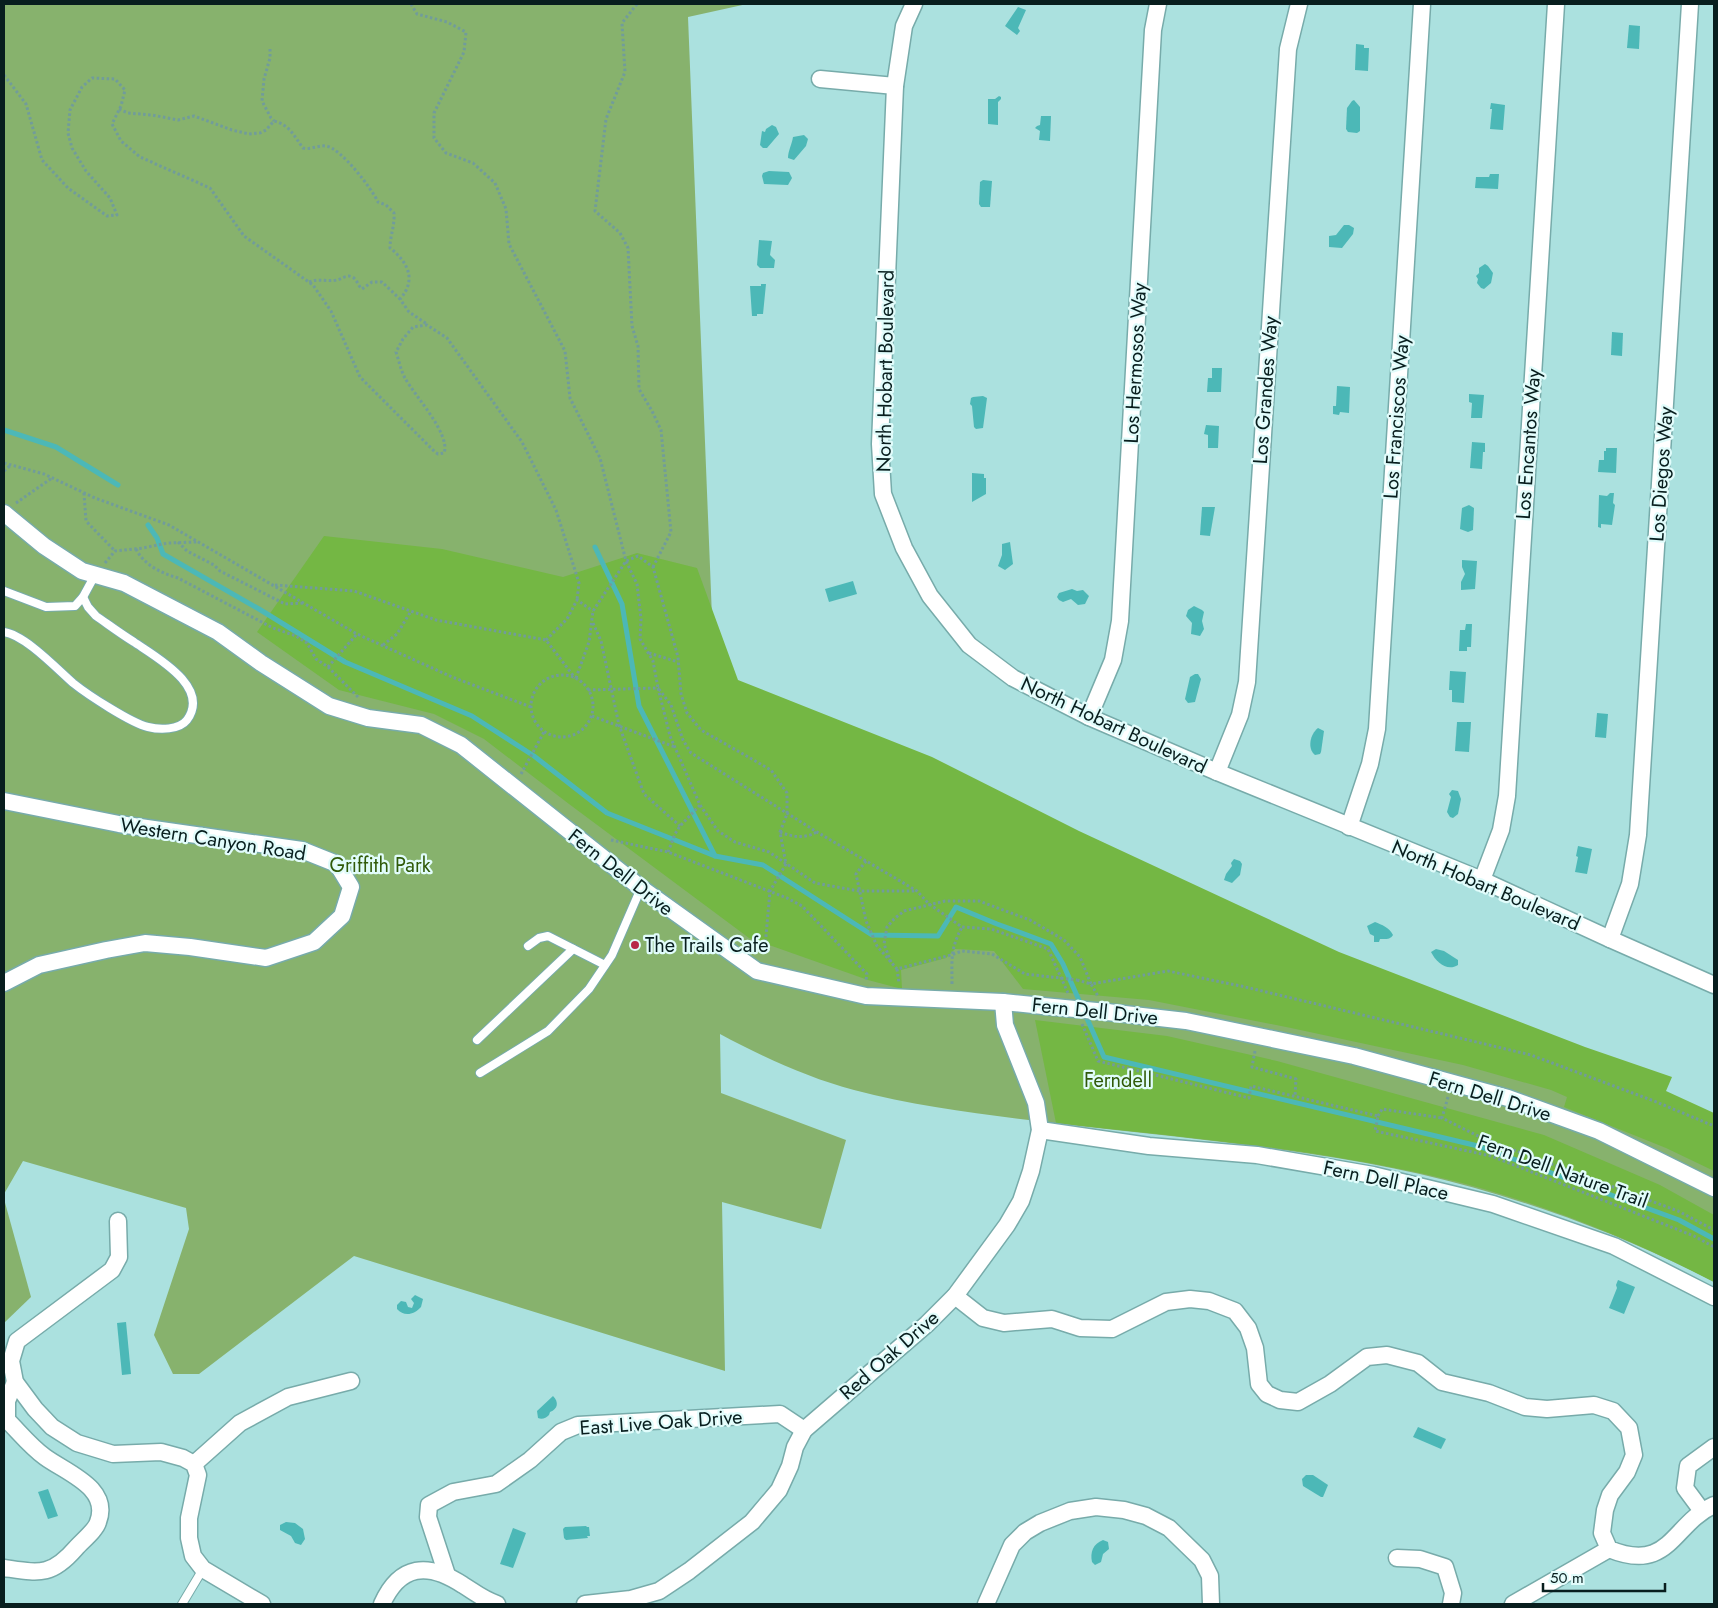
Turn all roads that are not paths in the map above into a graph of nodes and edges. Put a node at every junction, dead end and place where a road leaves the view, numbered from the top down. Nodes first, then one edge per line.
1 (914, 4) edge
2 (1158, 4) edge
3 (1299, 4) edge
4 (1422, 4) edge
5 (1556, 4) edge
6 (1690, 4) edge
7 (820, 79) dead end
8 (896, 86) junction
9 (8, 510) edge
10 (95, 575) junction
11 (4, 591) edge
12 (82, 597) junction
13 (4, 632) edge
14 (1089, 716) junction
15 (1216, 772) junction
16 (4, 801) edge
17 (1348, 827) junction
18 (1482, 880) junction
19 (641, 888) junction
20 (1610, 939) junction
21 (528, 946) dead end
22 (573, 949) junction
23 (605, 965) junction
24 (4, 982) edge
25 (1714, 985) edge
26 (1003, 1002) junction
27 (478, 1040) dead end
28 (480, 1073) dead end
29 (1040, 1130) junction
30 (1714, 1188) edge
31 (118, 1221) dead end
32 (955, 1296) junction
33 (1714, 1297) edge
34 (350, 1381) dead end
35 (15, 1382) junction
36 (804, 1430) junction
37 (1714, 1447) edge
38 (194, 1464) junction
39 (1708, 1508) edge
40 (1609, 1549) junction
41 (1398, 1558) dead end
42 (4, 1568) edge
43 (203, 1569) junction
44 (447, 1575) junction
45 (182, 1604) edge
46 (262, 1604) edge
47 (382, 1604) edge
48 (496, 1604) edge
49 (585, 1604) edge
50 (986, 1604) edge
51 (1211, 1604) edge
52 (1452, 1604) edge
53 (1513, 1604) edge

1 - 8 street, North Hobart Boulevard
2 - 14 street, Los Hermosos Way
3 - 15 street, Los Grandes Way
4 - 17 street, Los Franciscos Way
5 - 18 street, Los Encantos Way
6 - 20 street, Los Diegos Way
7 - 8 street
8 - 14 street, North Hobart Boulevard
9 - 10 street
10 - 12 lane
10 - 19 street, Fern Dell Drive
11 - 12 lane
12 - 13 lane
14 - 15 street, North Hobart Boulevard
15 - 17 street, North Hobart Boulevard
16 - 24 street, Western Canyon Road
17 - 18 street, North Hobart Boulevard
18 - 20 street, North Hobart Boulevard
19 - 23 lane
19 - 26 street, Fern Dell Drive
20 - 25 street, North Hobart Boulevard
21 - 22 lane
22 - 23 lane
22 - 27 lane
23 - 28 lane
26 - 29 street, Red Oak Drive
26 - 30 street, Fern Dell Drive, bridge
29 - 32 street, Red Oak Drive
29 - 33 street, Fern Dell Place
31 - 35 street
32 - 36 street, Red Oak Drive
32 - 40 street
34 - 38 street
35 - 38 street
35 - 42 street
36 - 44 street, East Live Oak Drive
36 - 49 street, Red Oak Drive
37 - 39 street
38 - 43 street
39 - 40 street
40 - 53 street
41 - 52 street
43 - 45 lane
43 - 46 street
44 - 47 street
44 - 48 street
50 - 51 street

